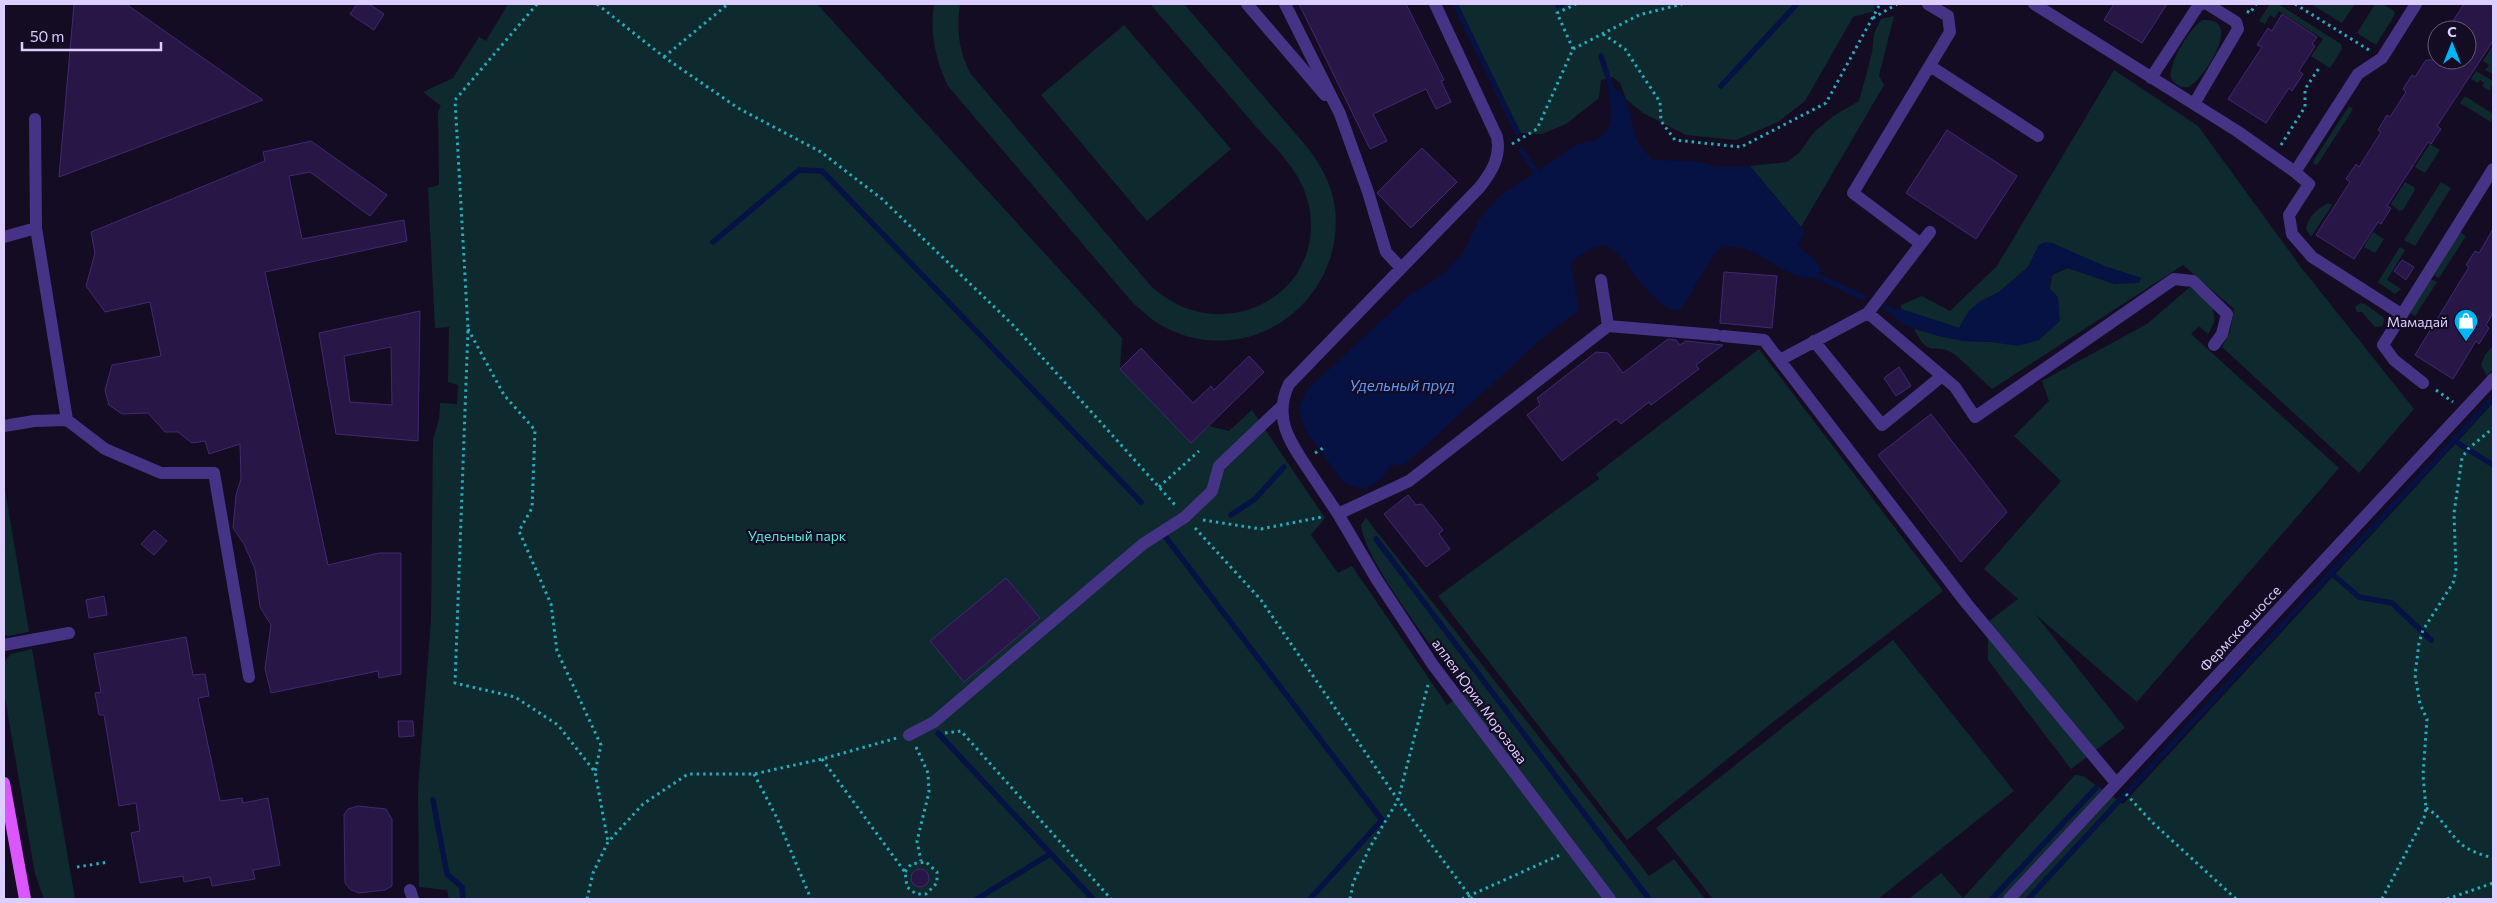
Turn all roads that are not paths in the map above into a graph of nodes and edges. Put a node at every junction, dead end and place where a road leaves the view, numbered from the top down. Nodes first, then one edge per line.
1 (1248, 4) edge
2 (1284, 4) edge
3 (1435, 4) edge
4 (1928, 4) edge
5 (2034, 4) edge
6 (2202, 4) edge
7 (2207, 4) edge
8 (2416, 4) edge
9 (1930, 66) junction
10 (2151, 78) junction
11 (2194, 104) junction
12 (1338, 111) junction
13 (35, 119) dead end
14 (2038, 136) dead end
15 (2493, 169) edge
16 (2295, 172) junction
17 (36, 228) junction
18 (1930, 232) dead end
19 (4, 237) edge
20 (1921, 244) junction
21 (1400, 267) junction
22 (1601, 280) dead end
23 (1868, 313) junction
24 (2401, 314) junction
25 (1608, 326) junction
26 (1814, 341) junction
27 (2214, 345) dead end
28 (1780, 360) junction
29 (1942, 376) junction
30 (2493, 379) edge
31 (2423, 382) road end
32 (1282, 406) junction
33 (67, 420) junction
34 (4, 426) edge
35 (1338, 514) junction
36 (70, 633) dead end
37 (4, 645) edge
38 (249, 677) dead end
39 (909, 735) road end
40 (4, 783) edge
41 (2116, 783) junction
42 (25, 899) edge
43 (1610, 899) edge
44 (2009, 899) edge

1 - 12 street
2 - 12 street
3 - 21 street
4 - 9 street
5 - 10 street
6 - 10 street
7 - 11 street
8 - 16 street
9 - 14 street
9 - 20 street
10 - 11 street
11 - 16 street
12 - 21 street
13 - 17 street
15 - 24 street
16 - 24 street
17 - 19 street
17 - 33 street
18 - 20 street
20 - 23 street
21 - 32 street
22 - 25 street
23 - 26 street
23 - 29 street
24 - 31 street
25 - 28 street
25 - 35 street
26 - 28 street
26 - 29 street
27 - 29 street
28 - 41 street
30 - 41 street, Фермское шоссе
32 - 35 street, аллея Юрия Морозова
32 - 39 street
33 - 34 street
33 - 38 street
35 - 43 street, аллея Юрия Морозова
36 - 37 street
40 - 42 main road
41 - 44 street, Фермское шоссе

